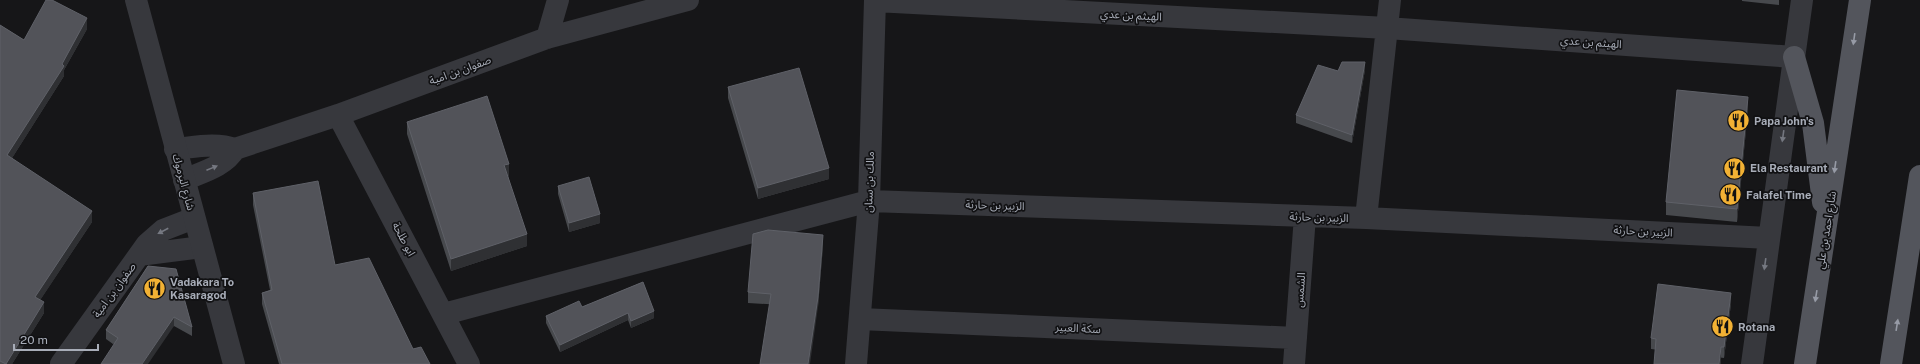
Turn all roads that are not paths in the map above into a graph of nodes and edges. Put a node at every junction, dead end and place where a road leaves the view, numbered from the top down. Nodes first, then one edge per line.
1 (136, 0) edge
2 (558, 0) edge
3 (688, 0) edge
4 (1390, 0) edge
5 (1802, 0) edge
6 (1860, 0) edge
7 (875, 1) edge
8 (1387, 28) junction
9 (547, 38) junction
10 (1794, 57) junction
11 (338, 115) junction
12 (175, 149) junction
13 (235, 149) junction
14 (1920, 176) edge
15 (184, 180) junction
16 (869, 201) junction
17 (1305, 216) junction
18 (194, 218) junction
19 (1366, 218) junction
20 (1826, 230) junction
21 (1769, 238) junction
22 (202, 248) junction
23 (139, 254) junction
24 (444, 314) junction
25 (860, 319) junction
26 (1296, 338) junction
27 (61, 364) edge
28 (234, 364) edge
29 (469, 364) edge
30 (856, 364) edge
31 (1294, 364) edge
32 (1752, 364) edge
33 (1805, 364) edge
34 (1891, 364) edge

1 - 12 street, شارع اليرموك
2 - 9 street
3 - 9 street, صفوان بن امية
4 - 8 street
5 - 10 street
6 -> 20 main road, شارع احمد بن علي
7 - 8 street, الهيثم بن عدي
7 - 16 street, مالك بن سنان
8 - 10 street, الهيثم بن عدي
8 - 19 street
9 - 11 street, صفوان بن امية
10 - 20 main road
10 -> 21 street
11 - 13 street, صفوان بن امية
11 - 24 street, ابو طلحة
12 - 13 street, صفوان بن امية
12 - 15 street, شارع اليرموك
15 -> 13 street
34 -> 14 main road
15 - 18 street, شارع اليرموك
16 - 17 street, الزبير بن حارثة
16 - 24 street, الزبير بن حارثة
16 - 25 street, مالك بن سنان
17 - 19 street, الزبير بن حارثة
17 - 26 street, الشمس
18 - 22 street, شارع اليرموك
18 -> 23 street, صفوان بن امية
19 - 21 street, الزبير بن حارثة
20 -> 33 main road, شارع احمد بن علي
21 -> 32 street
22 - 23 street, صفوان بن امية
22 - 28 street, شارع اليرموك
23 - 27 street, صفوان بن امية
24 - 29 street, ابو طلحة
25 - 26 street, سكة العبير
25 - 30 street, مالك بن سنان
26 - 31 street, الشمس

